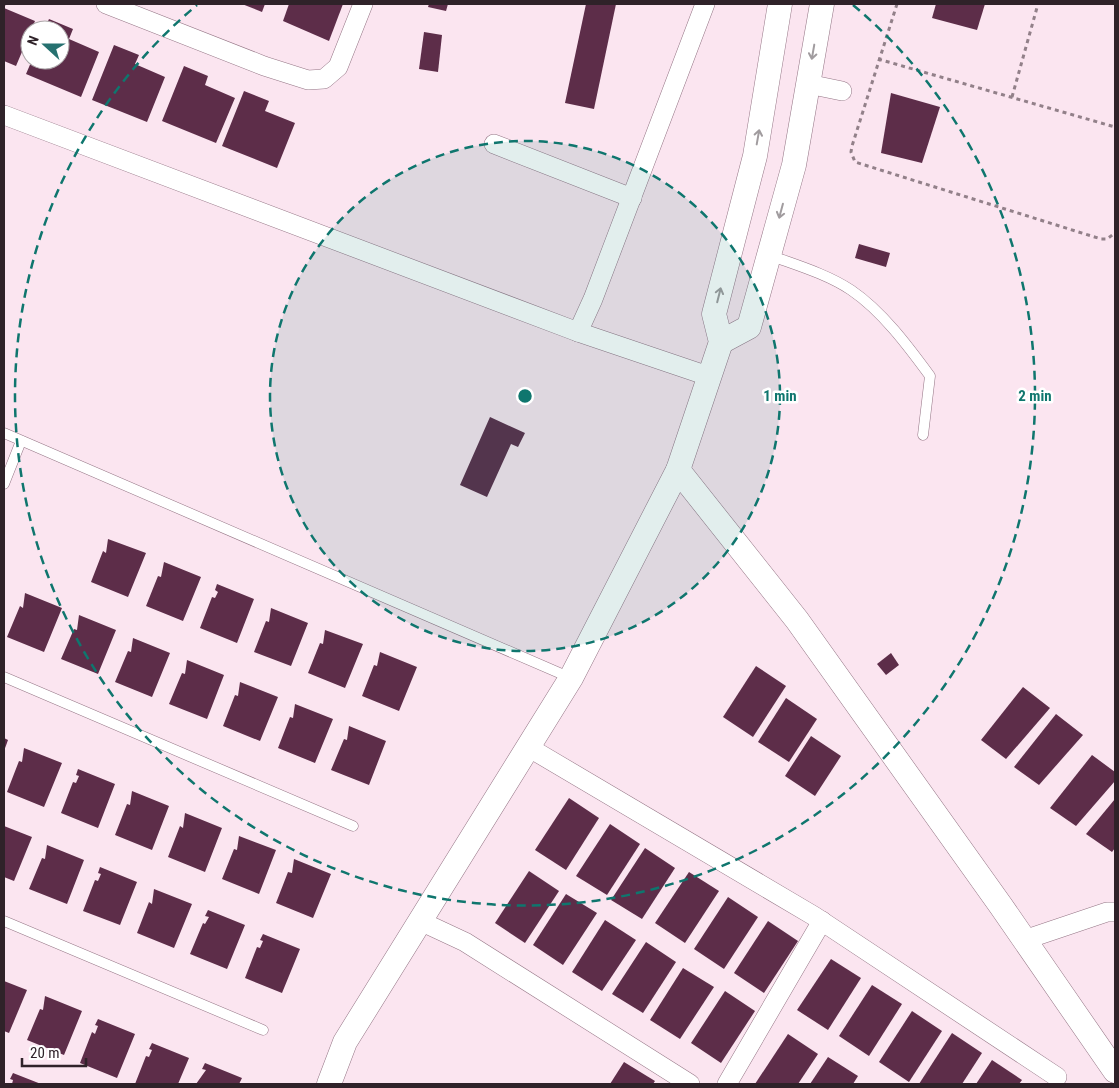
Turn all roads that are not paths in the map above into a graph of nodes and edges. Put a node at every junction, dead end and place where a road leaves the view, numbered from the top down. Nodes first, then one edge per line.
1 (106, 4) edge
2 (363, 4) edge
3 (706, 4) edge
4 (780, 4) edge
5 (822, 4) edge
6 (808, 84) junction
7 (842, 91) dead end
8 (4, 115) edge
9 (494, 144) dead end
10 (632, 198) junction
11 (769, 255) junction
12 (578, 332) junction
13 (721, 342) junction
14 (708, 376) junction
15 (4, 434) edge
16 (923, 435) dead end
17 (21, 441) junction
18 (678, 470) junction
19 (4, 484) edge
20 (4, 677) edge
21 (571, 678) junction
22 (528, 746) junction
23 (353, 826) dead end
24 (1115, 912) edge
25 (4, 921) edge
26 (420, 921) junction
27 (822, 921) junction
28 (1024, 940) junction
29 (263, 1030) dead end
30 (1115, 1071) edge
31 (1057, 1077) dead end
32 (329, 1084) edge
33 (690, 1084) edge
34 (727, 1084) edge

1 - 2 street
3 - 10 street
13 -> 4 street
5 -> 6 street
6 - 7 street
6 -> 11 street
8 - 12 street
9 - 10 street
10 - 12 street
11 - 13 street
11 - 16 lane
12 - 14 street
13 - 14 street
14 - 18 street
15 - 17 lane
17 - 19 lane
17 - 21 lane
18 - 21 street
18 - 28 street
20 - 23 lane
21 - 22 street
22 - 26 street
22 - 27 street
24 - 28 street
25 - 29 lane
26 - 32 street
26 - 33 street
27 - 31 street
27 - 34 street
28 - 30 street

